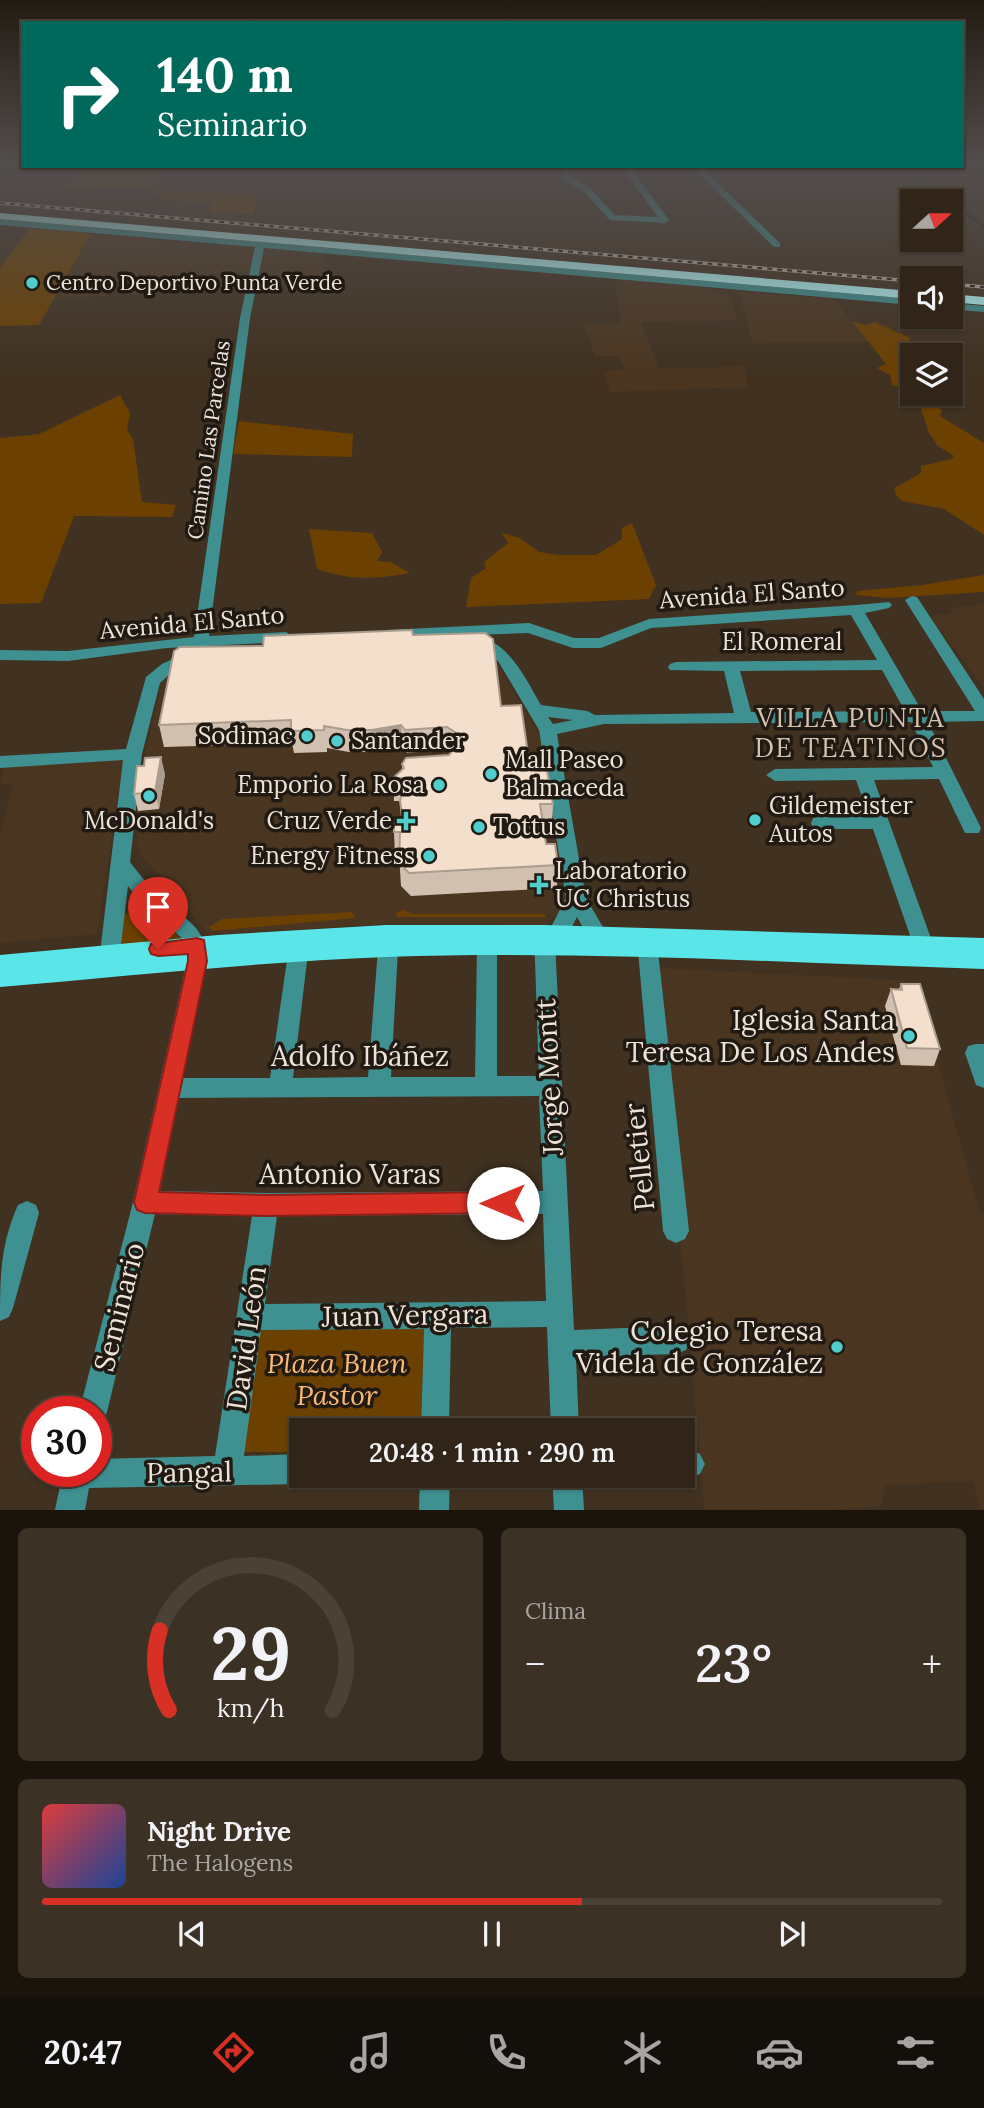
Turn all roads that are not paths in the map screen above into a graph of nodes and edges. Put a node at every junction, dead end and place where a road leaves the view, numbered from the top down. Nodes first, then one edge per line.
1 (157, 233) edge
2 (202, 233) edge
3 (294, 233) edge
4 (764, 233) edge
5 (260, 245) junction
6 (777, 246) dead end
7 (900, 285) edge
8 (963, 290) edge
9 (984, 292) edge
10 (900, 294) edge
11 (963, 299) edge
12 (900, 301) edge
13 (984, 301) edge
14 (963, 307) edge
15 (984, 309) edge
16 (912, 600) dead end
17 (884, 605) dead end
18 (856, 610) junction
19 (201, 640) junction
20 (0, 655) edge
21 (888, 666) junction
22 (676, 667) dead end
23 (731, 667) junction
24 (536, 710) junction
25 (984, 714) edge
26 (917, 717) junction
27 (744, 718) junction
28 (604, 719) junction
29 (548, 730) junction
30 (133, 754) junction
31 (0, 762) edge
32 (944, 773) junction
33 (863, 774) junction
34 (775, 775) dead end
35 (820, 822) dead end
36 (881, 822) junction
37 (972, 828) dead end
38 (119, 862) junction
39 (576, 898) junction
40 (597, 934) junction
41 (548, 939) junction
42 (923, 944) junction
43 (984, 946) edge
44 (487, 947) junction
45 (387, 949) junction
46 (649, 951) junction
47 (110, 953) junction
48 (197, 953) junction
49 (298, 953) junction
50 (984, 961) edge
51 (0, 962) edge
52 (0, 979) edge
53 (984, 1053) edge
54 (984, 1078) edge
55 (379, 1085) junction
56 (486, 1085) junction
57 (280, 1086) junction
58 (549, 1086) junction
59 (172, 1088) junction
60 (145, 1202) junction
61 (556, 1202) junction
62 (266, 1205) junction
63 (27, 1213) dead end
64 (676, 1231) dead end
65 (0, 1308) edge
66 (559, 1314) junction
67 (438, 1315) junction
68 (250, 1317) junction
69 (676, 1340) dead end
70 (561, 1344) junction
71 (97, 1396) edge
72 (435, 1418) edge
73 (564, 1418) edge
74 (289, 1469) edge
75 (226, 1472) junction
76 (112, 1473) edge
77 (75, 1487) edge
78 (435, 1488) edge
79 (568, 1488) edge
80 (69, 1510) edge
81 (434, 1510) edge
82 (569, 1510) edge

1 - 5 street
2 - 10 highway
3 - 7 highway
4 - 6 street
5 - 12 street
5 - 19 street, Camino Las Parcelas
8 - 9 highway
11 - 13 highway
14 - 15 street
16 - 25 street
17 - 18 street, Avenida El Santo
18 - 21 street
18 - 24 street, Avenida El Santo
19 - 20 street, Avenida El Santo
19 - 30 street, Avenida El Santo
21 - 23 street, El Romeral
21 - 26 street
22 - 23 street, El Romeral
23 - 27 street
24 - 28 street
24 - 29 street
25 - 26 street
26 - 27 street
26 - 32 street
27 - 28 street
28 - 29 street
29 - 39 street
30 - 31 street
30 - 38 street
32 - 33 street
32 - 37 street
33 - 34 street
33 - 36 street
35 - 36 street
36 - 42 street
38 - 47 street
38 - 48 street
39 - 40 street
39 - 41 street
40 - 41 main road
40 - 42 main road
41 - 44 main road
41 - 46 main road
41 - 48 main road
41 - 58 street, Jorge Montt
42 - 43 main road
44 - 45 main road
44 - 56 street
45 - 49 main road
45 - 55 street
46 - 50 main road
46 - 64 street, Pelletier
47 - 48 main road
47 - 51 main road
48 - 49 main road
48 - 52 main road
48 - 59 street, Seminario
49 - 57 street
53 - 54 street
55 - 56 street, Adolfo Ibáñez
55 - 57 street, Adolfo Ibáñez
56 - 58 street, Adolfo Ibáñez
57 - 59 street, Adolfo Ibáñez
58 - 61 street, Jorge Montt
59 - 60 street, Seminario
60 - 62 street, Antonio Varas
60 - 71 street, Seminario
61 - 62 street, Antonio Varas
61 - 66 street, Jorge Montt
62 - 68 street, David León
63 - 65 street
66 - 67 street, Juan Vergara
66 - 70 street, Jorge Montt
67 - 68 street, Juan Vergara
67 - 72 street
68 - 75 street, David León
69 - 70 street
70 - 73 street, Jorge Montt
74 - 75 street, Pangal
75 - 76 street, Pangal
77 - 80 street
78 - 81 street
79 - 82 street

